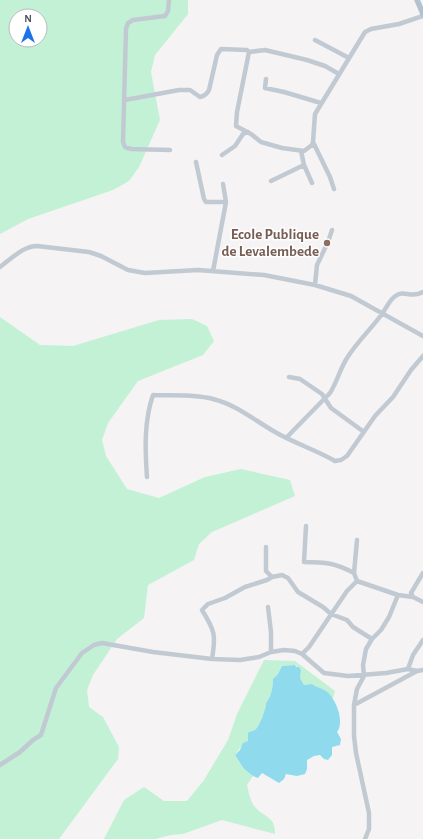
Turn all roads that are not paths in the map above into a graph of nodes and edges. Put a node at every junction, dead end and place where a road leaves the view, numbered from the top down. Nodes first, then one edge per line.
1 (169, 0) edge
2 (417, 0) edge
3 (423, 15) edge
4 (315, 40) dead end
5 (249, 52) junction
6 (349, 58) junction
7 (339, 74) junction
8 (266, 79) dead end
9 (125, 100) junction
10 (321, 104) junction
11 (248, 132) junction
12 (313, 142) junction
13 (170, 150) dead end
14 (301, 152) junction
15 (222, 155) dead end
16 (196, 162) dead end
17 (304, 165) junction
18 (271, 181) dead end
19 (312, 182) dead end
20 (223, 184) dead end
21 (334, 189) dead end
22 (226, 202) junction
23 (332, 230) dead end
24 (0, 267) edge
25 (213, 271) junction
26 (315, 285) junction
27 (423, 292) edge
28 (382, 315) junction
29 (423, 336) edge
30 (423, 356) edge
31 (289, 376) dead end
32 (326, 398) junction
33 (364, 432) junction
34 (286, 438) junction
35 (146, 476) dead end
36 (306, 526) dead end
37 (357, 540) dead end
38 (266, 547) dead end
39 (354, 573) junction
40 (423, 573) edge
41 (272, 577) junction
42 (357, 581) junction
43 (398, 595) junction
44 (413, 597) junction
45 (423, 602) edge
46 (268, 607) dead end
47 (331, 614) junction
48 (372, 639) junction
49 (423, 640) edge
50 (271, 652) junction
51 (302, 654) junction
52 (212, 659) junction
53 (408, 669) junction
54 (417, 670) junction
55 (423, 670) edge
56 (364, 676) junction
57 (354, 705) junction
58 (0, 765) edge
59 (365, 839) edge

1 - 9 street
2 - 3 main road
3 - 6 street
4 - 6 street
5 - 7 street
5 - 9 street
5 - 11 street
6 - 7 street
7 - 10 street
8 - 10 street
9 - 13 street
10 - 12 street
11 - 14 street
11 - 15 street
12 - 14 street
12 - 21 street
14 - 17 street
16 - 22 street
17 - 18 street
17 - 19 street
20 - 22 street
22 - 25 street
23 - 26 street
24 - 25 street
25 - 26 street
26 - 28 street
27 - 28 street
28 - 29 street
28 - 32 street
30 - 33 street
31 - 32 street
32 - 33 street
32 - 34 street
33 - 34 street
34 - 35 street
36 - 39 street
37 - 39 street
38 - 41 street
39 - 42 street
40 - 44 street
41 - 47 street
41 - 52 street
42 - 43 street
42 - 47 street
43 - 44 street
43 - 48 street
44 - 45 street
46 - 50 street
47 - 48 street
47 - 51 street
48 - 56 street
49 - 53 street
50 - 51 street
50 - 52 street
51 - 56 street
52 - 58 street
53 - 54 street
53 - 56 street
54 - 55 street
54 - 57 street
56 - 57 street
57 - 59 street

